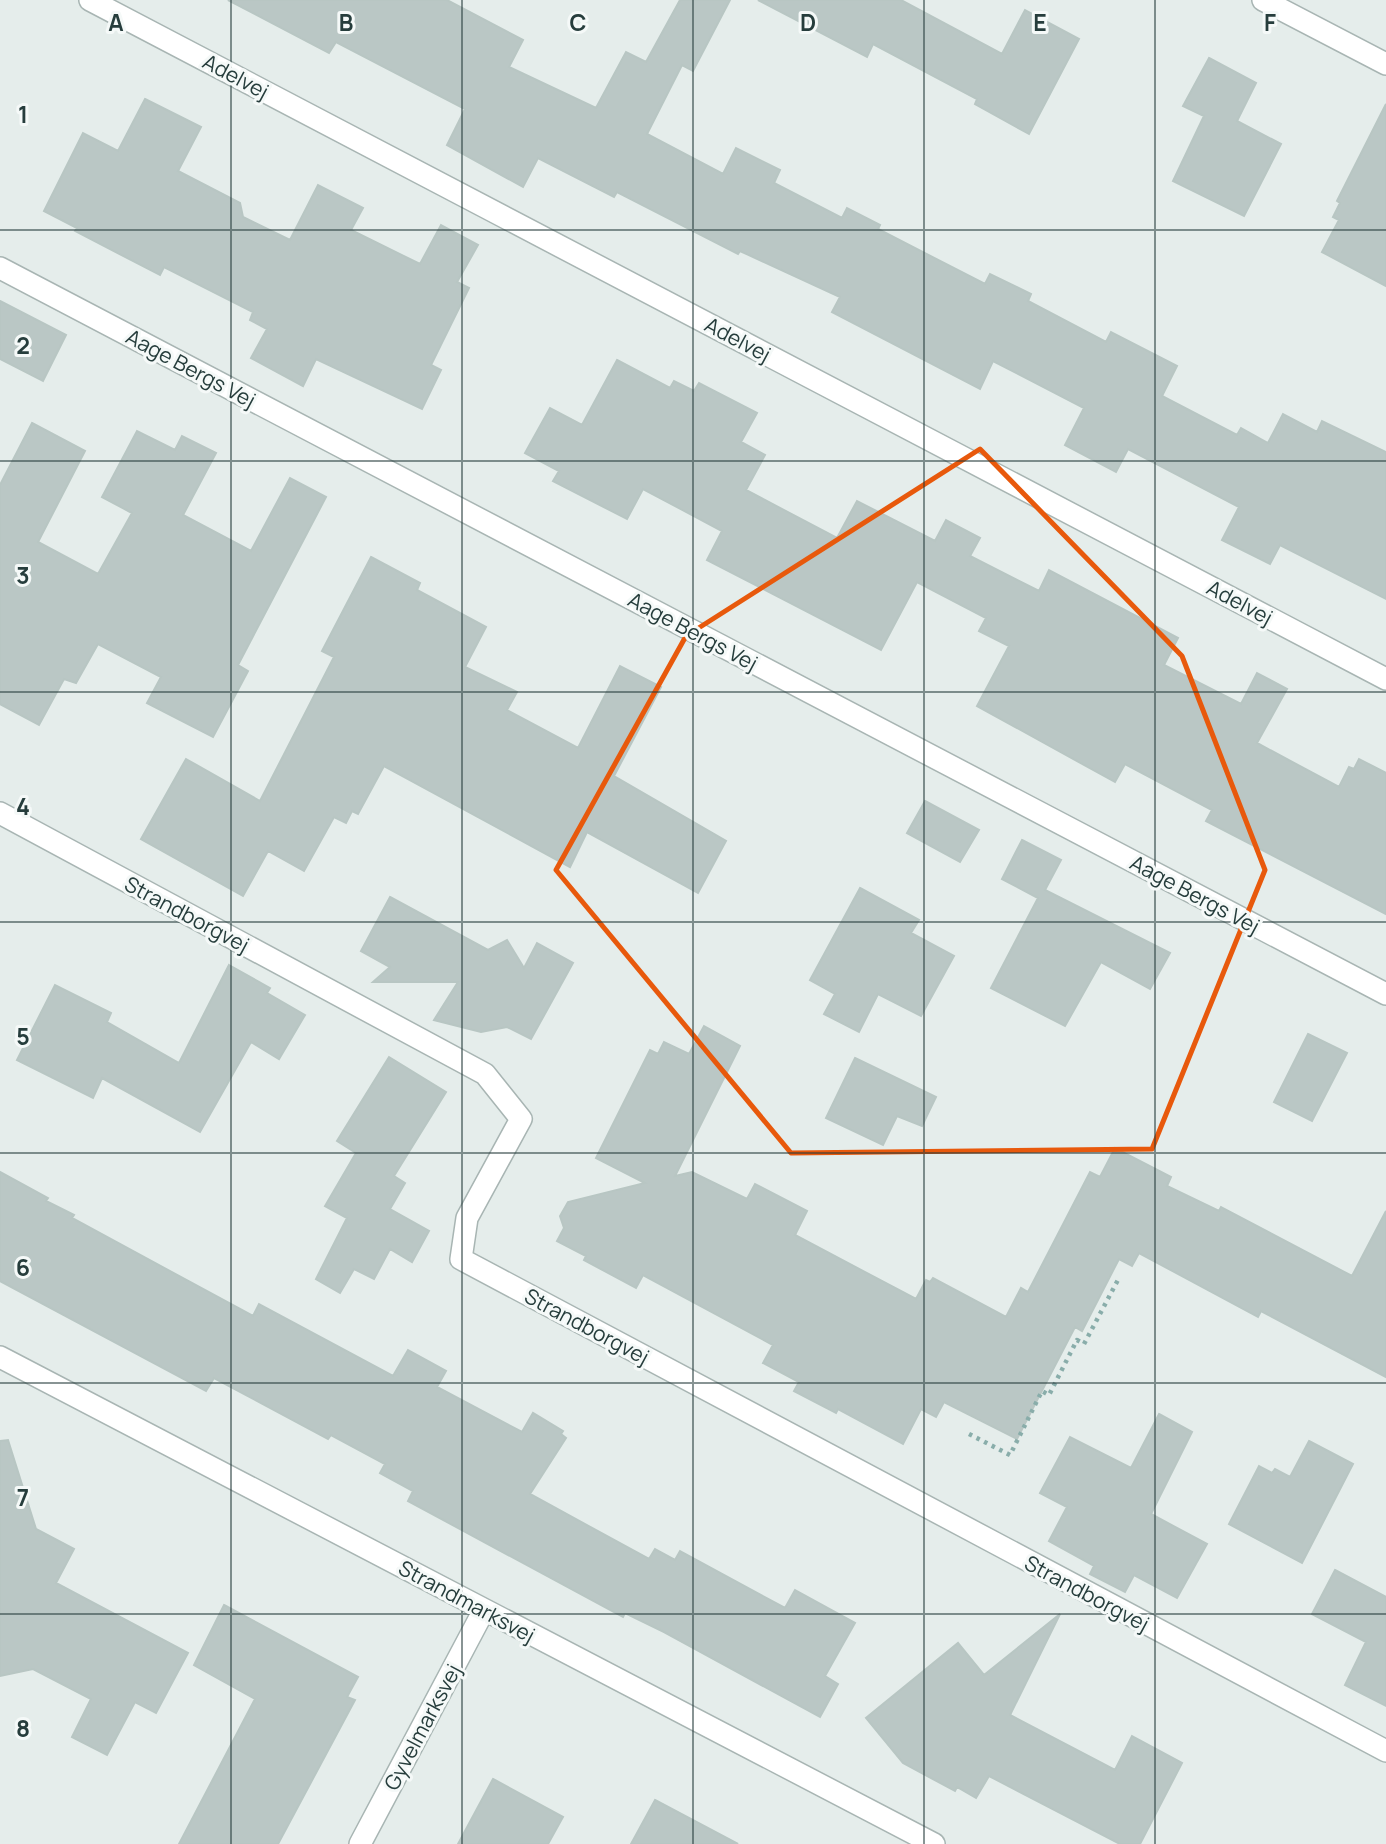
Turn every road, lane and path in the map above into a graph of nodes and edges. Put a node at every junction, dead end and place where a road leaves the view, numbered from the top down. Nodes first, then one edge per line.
1 (90, 0) edge
2 (1263, 0) edge
3 (1386, 64) edge
4 (0, 268) edge
5 (1386, 679) edge
6 (0, 813) edge
7 (1386, 994) edge
8 (1119, 1278) dead end
9 (0, 1357) edge
10 (969, 1434) dead end
11 (484, 1610) junction
12 (1386, 1751) edge
13 (360, 1844) edge
14 (934, 1844) edge

1 - 5 street, Adelvej
2 - 3 street
4 - 7 street, Aage Bergs Vej
6 - 12 street, Strandborgvej
8 - 10 path
9 - 11 street, Strandmarksvej
11 - 13 street, Gyvelmarksvej
11 - 14 street, Strandmarksvej

